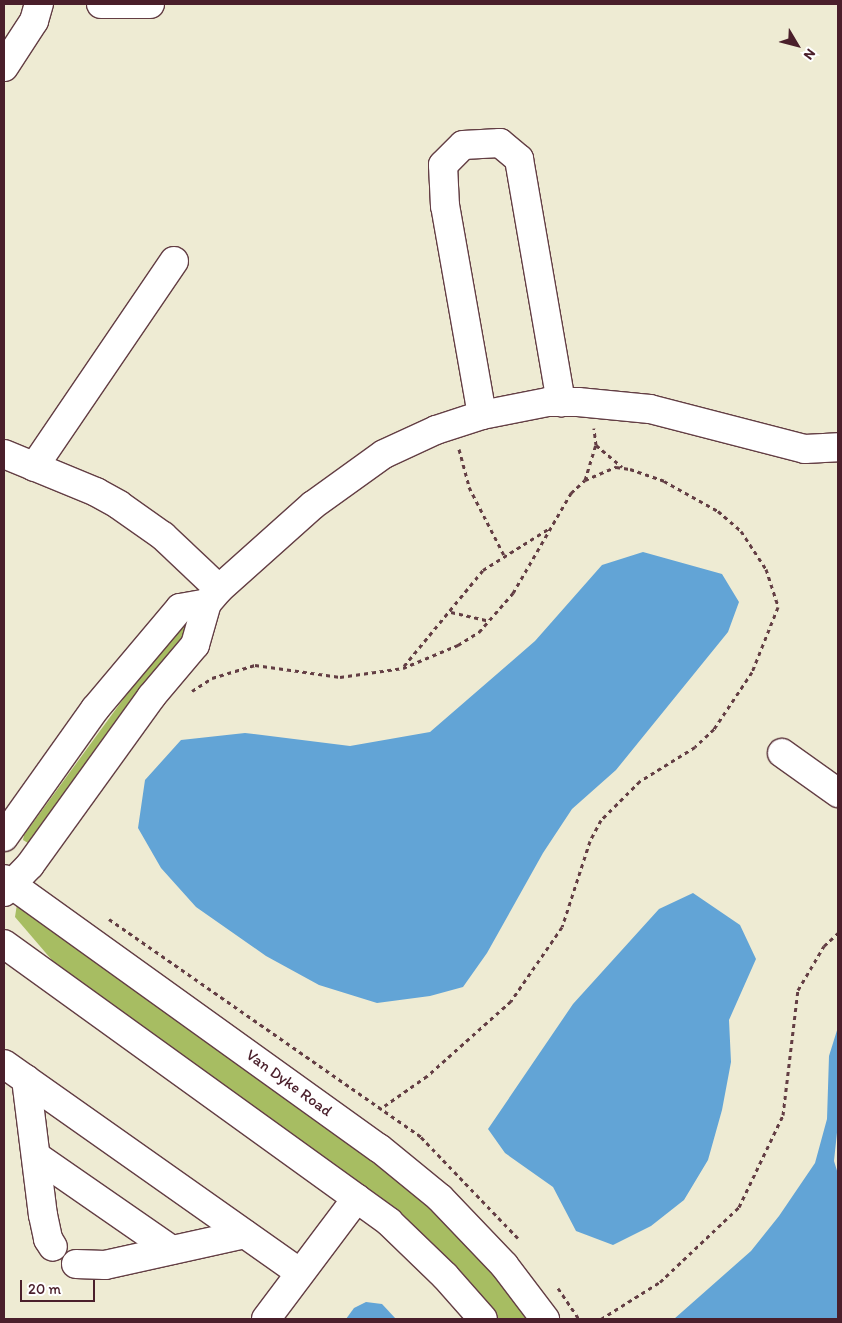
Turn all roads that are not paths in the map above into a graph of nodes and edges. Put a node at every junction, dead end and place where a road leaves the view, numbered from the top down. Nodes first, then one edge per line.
1 (40, 4) edge
2 (101, 4) edge
3 (150, 4) edge
4 (4, 67) edge
5 (174, 260) dead end
6 (562, 402) junction
7 (482, 415) junction
8 (838, 446) edge
9 (4, 454) edge
10 (34, 467) junction
11 (213, 596) junction
12 (782, 753) dead end
13 (838, 793) edge
14 (4, 837) edge
15 (6, 885) edge
16 (4, 944) edge
17 (4, 1064) edge
18 (26, 1080) junction
19 (36, 1156) junction
20 (357, 1198) junction
21 (245, 1234) junction
22 (53, 1247) dead end
23 (172, 1250) junction
24 (76, 1264) dead end
25 (300, 1273) junction
26 (266, 1319) edge
27 (483, 1319) edge
28 (545, 1319) edge

1 - 4 street
2 - 3 street
5 - 10 street
6 - 7 street
6 - 7 street
6 - 8 street
7 - 11 street
9 - 10 street
10 - 11 street
11 - 14 street
11 - 15 street
12 - 13 street
15 - 28 street, Van Dyke Road
16 - 20 street
17 - 18 street
18 - 19 street
18 - 21 street
19 - 22 street
19 - 23 street
20 - 25 street
20 - 27 street
21 - 23 street
21 - 25 street
23 - 24 street
25 - 26 street

